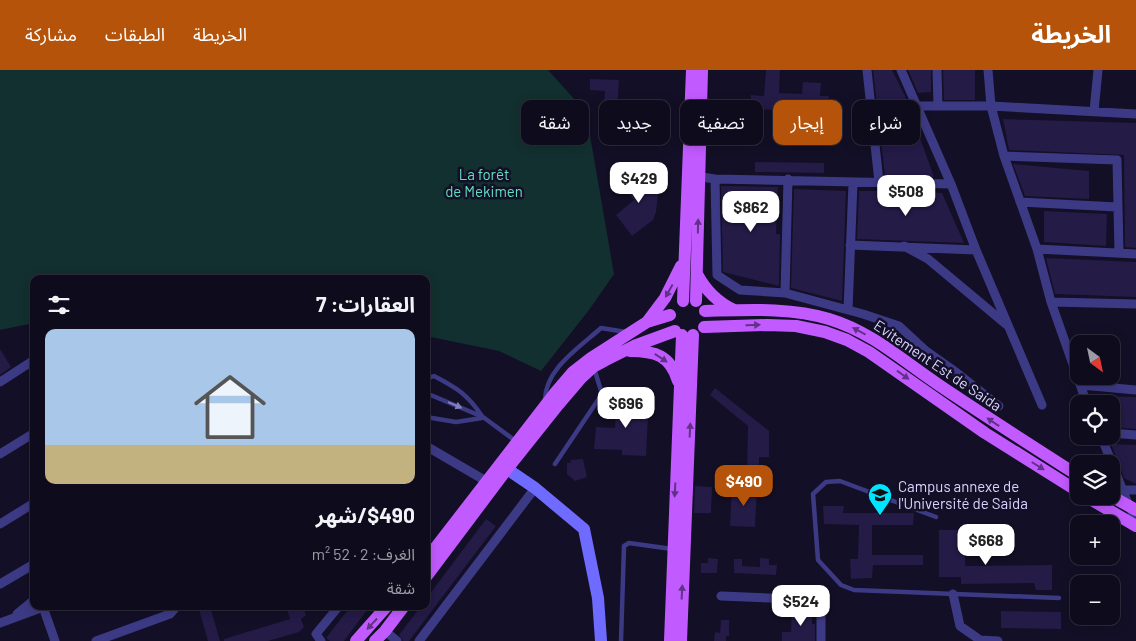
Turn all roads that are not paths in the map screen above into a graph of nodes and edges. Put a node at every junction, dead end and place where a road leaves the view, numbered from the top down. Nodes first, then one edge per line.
1 (692, 70) edge
2 (702, 70) edge
3 (867, 70) edge
4 (901, 70) edge
5 (937, 70) edge
6 (988, 70) edge
7 (1098, 70) edge
8 (915, 100) edge
9 (920, 106) edge
10 (938, 106) junction
11 (991, 106) junction
12 (920, 111) edge
13 (1094, 111) junction
14 (1136, 114) edge
15 (1004, 156) junction
16 (693, 176) junction
17 (715, 179) junction
18 (788, 179) junction
19 (879, 182) junction
20 (853, 183) junction
21 (951, 184) junction
22 (1020, 202) junction
23 (1117, 207) junction
24 (850, 245) junction
25 (904, 246) junction
26 (1037, 249) junction
27 (976, 250) junction
28 (1119, 253) junction
29 (1136, 254) edge
30 (684, 256) junction
31 (697, 274) junction
32 (785, 293) junction
33 (682, 301) junction
34 (1051, 302) junction
35 (1136, 304) edge
36 (700, 306) junction
37 (734, 310) junction
38 (848, 310) junction
39 (670, 315) junction
40 (647, 322) junction
41 (704, 327) junction
42 (1009, 327) junction
43 (630, 332) junction
44 (684, 334) junction
45 (626, 351) junction
46 (1070, 355) edge
47 (30, 363) edge
48 (593, 367) junction
49 (430, 378) edge
50 (0, 382) edge
51 (1081, 385) joint
52 (680, 388) junction
53 (1136, 390) edge
54 (430, 395) edge
55 (1084, 395) edge
56 (545, 405) junction
57 (1042, 405) dead end
58 (999, 406) dead end
59 (483, 417) junction
60 (430, 418) edge
61 (1120, 434) edge
62 (1136, 434) edge
63 (30, 435) edge
64 (520, 445) junction
65 (430, 448) edge
66 (0, 454) edge
67 (555, 464) dead end
68 (507, 469) junction
69 (1070, 470) edge
70 (486, 481) junction
71 (1070, 486) edge
72 (535, 488) junction
73 (1136, 490) edge
74 (1120, 493) edge
75 (1120, 496) edge
76 (30, 505) edge
77 (1100, 505) edge
78 (1132, 508) edge
79 (936, 517) dead end
80 (1136, 520) edge
81 (0, 524) edge
82 (1136, 526) edge
83 (672, 549) junction
84 (430, 553) edge
85 (30, 566) edge
86 (430, 572) edge
87 (0, 584) edge
88 (953, 594) junction
89 (721, 596) dead end
90 (1059, 598) dead end
91 (30, 603) edge
92 (35, 610) edge
93 (45, 610) edge
94 (174, 610) edge
95 (335, 610) edge
96 (383, 610) edge
97 (401, 610) edge
98 (12, 618) junction
99 (0, 623) edge
100 (385, 631) junction
101 (979, 640) edge
102 (55, 641) edge
103 (96, 641) edge
104 (321, 641) edge
105 (356, 641) edge
106 (375, 641) edge
107 (397, 641) edge
108 (419, 641) edge
109 (601, 641) edge
110 (621, 641) edge
111 (670, 641) edge
112 (681, 641) edge
113 (821, 641) edge
114 (998, 641) edge

1 - 16 main road
2 - 16 main road
3 - 19 street
4 - 8 street
5 - 10 street
6 - 11 street
7 - 13 street
9 - 10 street
10 - 11 street
11 - 13 street
11 - 15 street
12 - 21 street
13 - 14 street
15 - 22 street
15 - 23 street
16 - 17 street
16 - 30 main road
31 -> 16 main road
17 - 18 street
17 - 32 street
18 - 20 street
18 - 32 street
19 - 20 street
19 - 21 street
20 - 24 street
21 - 27 street
22 - 23 street
22 - 26 street
23 - 28 street
24 - 25 street
24 - 38 street
25 - 27 street
25 - 42 street
26 - 28 street
26 - 34 street
27 - 42 street
28 - 29 street
30 - 33 main road
30 -> 40 main road
31 - 36 main road
31 - 37 main road
32 - 38 street
33 - 36 main road
33 - 39 main road
34 - 35 street
34 - 46 street
36 - 37 main road, Evitement Est de Saida
36 - 41 main road
69 -> 37 main road, Evitement Est de Saida
38 - 58 street
39 - 40 main road
39 - 44 main road
40 - 43 main road
41 - 44 main road
41 -> 71 main road
42 - 57 street
43 - 56 main road
43 - 56 lane
44 - 45 main road
44 - 52 main road
112 -> 44 main road
45 - 48 main road
45 -> 52 main road
47 - 50 street
48 - 64 main road
48 - 67 lane
49 - 59 lane
51 - 53 street
51 - 55 street
52 -> 83 main road
54 -> 59 lane
56 - 64 main road
59 - 60 lane
59 - 64 lane
61 - 62 street
63 - 66 street
64 - 68 main road
64 - 70 main road
65 - 70 street
68 - 72 street
68 - 86 main road
70 - 84 main road
72 - 108 street
72 - 109 street
73 - 74 street
75 - 78 main road
76 - 81 street
77 - 82 main road
78 - 80 street
79 - 88 lane
83 - 110 lane
83 - 111 main road
85 - 87 street
88 - 90 lane
88 - 101 street
89 - 113 street
91 - 98 street
92 - 98 street
93 - 102 street
94 - 103 street
95 - 104 street
96 -> 105 main road
97 - 100 main road
98 - 99 street
100 - 106 main road
100 - 107 street
101 - 114 street

